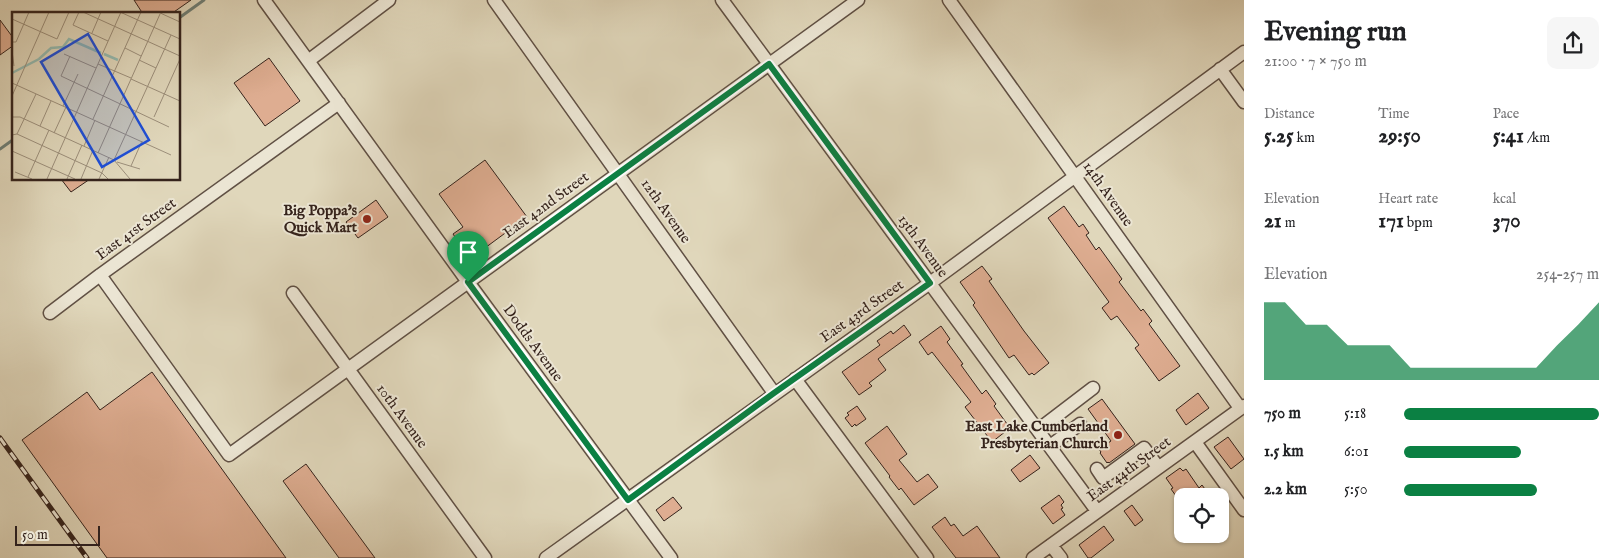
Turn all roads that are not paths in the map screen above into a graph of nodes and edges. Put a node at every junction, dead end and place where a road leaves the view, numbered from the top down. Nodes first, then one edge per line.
1 (264, 0) edge
2 (389, 0) edge
3 (494, 0) edge
4 (722, 0) edge
5 (858, 0) edge
6 (949, 0) edge
7 (1244, 52) edge
8 (308, 61) junction
9 (769, 64) junction
10 (1220, 69) junction
11 (1244, 102) edge
12 (338, 103) junction
13 (618, 172) junction
14 (1074, 175) junction
15 (100, 275) junction
16 (468, 282) junction
17 (930, 283) junction
18 (293, 293) dead end
19 (50, 313) dead end
20 (347, 369) junction
21 (796, 379) junction
22 (1093, 388) dead end
23 (774, 393) junction
24 (1242, 407) edge
25 (1080, 424) dead end
26 (1038, 430) junction
27 (1195, 442) junction
28 (1050, 446) junction
29 (1158, 467) junction
30 (1097, 469) dead end
31 (628, 500) junction
32 (1244, 510) edge
33 (1097, 511) junction
34 (1051, 545) junction
35 (485, 558) edge
36 (546, 558) edge
37 (671, 558) edge
38 (927, 558) edge
39 (1033, 558) edge
40 (1061, 558) edge

1 - 8 street, Dodds Avenue
2 - 8 street
3 - 13 street, 12th Avenue
4 - 9 street, 13th Avenue
5 - 9 street, East 42nd Street
6 - 14 street, 14th Avenue
7 - 10 street, East 43rd Street
8 - 12 street, Dodds Avenue
9 - 13 street, East 42nd Street
9 - 17 street, 13th Avenue
10 - 11 street
10 - 14 street, East 43rd Street
12 - 15 street, East 41st Street
12 - 16 street, Dodds Avenue
13 - 16 street, East 42nd Street
13 - 23 street, 12th Avenue
14 - 17 street, East 43rd Street
14 - 24 street, 14th Avenue
15 - 19 street, East 41st Street
15 - 20 street, East 42nd Street
16 - 20 street, East 42nd Street
16 - 31 street, Dodds Avenue
17 - 21 street, East 43rd Street
17 - 26 street, 13th Avenue
18 - 20 street, 10th Avenue
20 - 35 street, 10th Avenue
21 - 23 street, East 43rd Street
21 - 38 street
22 - 26 street
23 - 31 street, East 43rd Street
24 - 27 street, East 44th Street
25 - 28 street
26 - 28 street, 13th Avenue
27 - 29 street, East 44th Street
27 - 32 street
28 - 33 street, 13th Avenue
29 - 30 street
29 - 33 street, East 44th Street
31 - 36 street, East 43rd Street
31 - 37 street, Dodds Avenue
33 - 34 street, East 44th Street
34 - 39 street, East 44th Street
34 - 40 street

